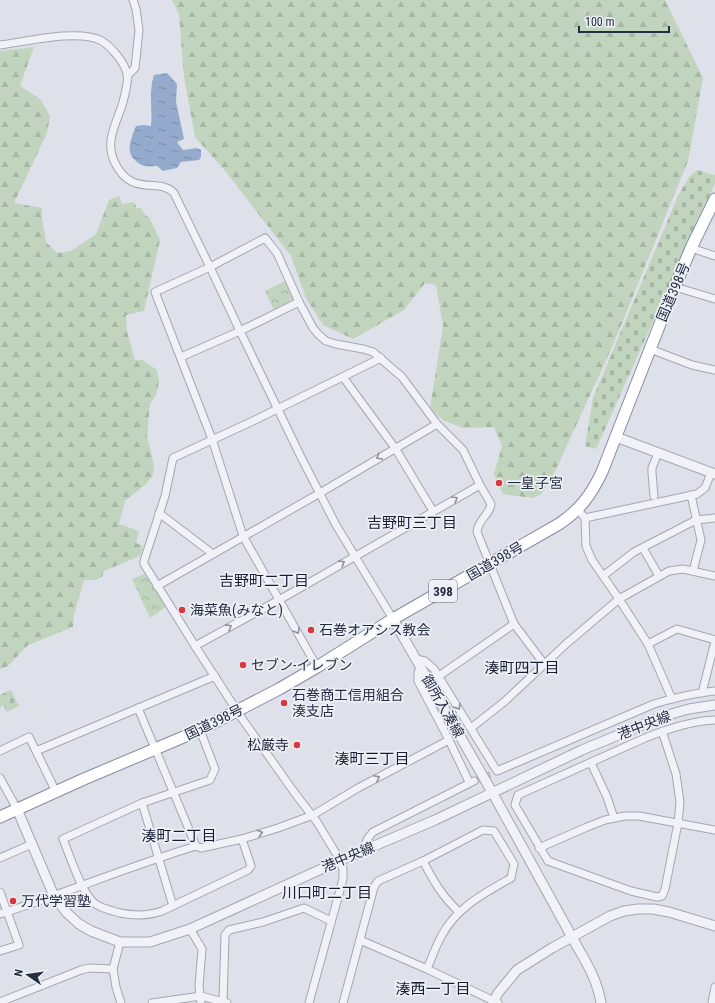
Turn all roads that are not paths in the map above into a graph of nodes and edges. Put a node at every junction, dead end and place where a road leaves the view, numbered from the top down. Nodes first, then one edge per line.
1 (133, 0) edge
2 (0, 45) edge
3 (128, 75) junction
4 (715, 199) edge
5 (691, 248) junction
6 (715, 256) edge
7 (210, 266) junction
8 (675, 287) junction
9 (715, 299) edge
10 (299, 302) junction
11 (240, 331) junction
12 (650, 349) junction
13 (181, 357) junction
14 (381, 358) junction
15 (714, 368) edge
16 (343, 376) junction
17 (278, 409) junction
18 (437, 424) junction
19 (616, 437) junction
20 (212, 439) junction
21 (395, 448) junction
22 (658, 453) junction
23 (713, 473) edge
24 (480, 485) junction
25 (320, 493) junction
26 (691, 495) junction
27 (654, 496) dead end
28 (433, 512) junction
29 (159, 513) junction
30 (581, 514) junction
31 (715, 518) edge
32 (696, 520) junction
33 (243, 536) junction
34 (643, 548) junction
35 (213, 554) junction
36 (355, 556) junction
37 (490, 564) junction
38 (693, 570) junction
39 (603, 576) junction
40 (659, 576) junction
41 (715, 576) edge
42 (157, 586) junction
43 (619, 599) junction
44 (279, 600) junction
45 (393, 619) junction
46 (514, 624) junction
47 (715, 641) edge
48 (648, 644) junction
49 (195, 646) junction
50 (416, 659) junction
51 (545, 665) junction
52 (317, 667) junction
53 (420, 668) junction
54 (215, 676) junction
55 (439, 676) junction
56 (715, 692) edge
57 (702, 693) junction
58 (672, 699) junction
59 (715, 706) edge
60 (138, 708) junction
61 (237, 711) junction
62 (715, 720) edge
63 (471, 728) junction
64 (200, 730) junction
65 (662, 731) junction
66 (449, 740) junction
67 (155, 748) junction
68 (0, 750) edge
69 (36, 751) junction
70 (591, 763) junction
71 (0, 778) edge
72 (56, 792) junction
73 (174, 792) junction
74 (492, 792) junction
75 (142, 803) junction
76 (17, 809) junction
77 (313, 815) junction
78 (0, 817) edge
79 (614, 818) junction
80 (678, 823) junction
81 (715, 830) edge
82 (242, 839) junction
83 (32, 844) junction
84 (196, 846) junction
85 (540, 848) junction
86 (362, 851) junction
87 (158, 857) junction
88 (0, 858) edge
89 (339, 861) junction
90 (423, 862) junction
91 (83, 885) junction
92 (0, 892) edge
93 (54, 896) junction
94 (173, 906) junction
95 (459, 912) junction
96 (4, 913) edge
97 (331, 921) junction
98 (715, 926) edge
99 (190, 929) junction
100 (573, 937) junction
101 (360, 940) junction
102 (120, 942) junction
103 (0, 951) edge
104 (113, 968) junction
105 (427, 969) junction
106 (715, 987) edge
107 (201, 1000) edge
108 (0, 1002) edge
109 (225, 1002) edge
110 (495, 1002) edge
111 (121, 1003) edge
112 (152, 1003) edge
113 (309, 1003) edge
114 (343, 1003) edge
115 (601, 1003) edge
116 (712, 1003) edge

1 - 3 street
2 - 3 street
3 - 7 street
4 - 5 highway, 国道398号 / 398
5 - 6 street
5 - 8 highway, 国道398号 / 398
7 - 10 street
7 - 11 street
7 - 13 street
8 - 9 street
8 - 12 highway, 国道398号 / 398
10 - 11 street
10 - 14 street
11 - 13 street
11 - 17 street
12 - 15 street
12 - 19 highway, 国道398号 / 398
13 - 20 street
14 - 16 street
14 - 18 street
16 - 17 street
16 - 21 street
17 - 20 street
17 - 25 street
18 - 21 street
18 - 24 street
19 - 22 street
19 - 30 highway, 国道398号 / 398
20 - 29 street
20 - 33 street
21 -> 25 street
21 - 28 street
22 - 23 street
22 - 27 street
23 - 26 street
28 -> 24 street
24 - 37 street
25 - 33 street
25 - 36 street
26 - 30 street
26 - 32 street
28 - 36 street
29 - 35 street
29 - 42 street
30 - 37 highway, 国道398号 / 398
30 - 39 street
31 - 32 street
32 - 34 street
32 - 38 street
33 - 35 street
33 - 44 street
34 - 39 street
34 - 40 street
35 - 42 street
44 -> 36 street
36 - 45 street
37 - 45 highway, 国道398号 / 398
37 - 46 street
38 - 40 street
38 - 41 street
39 - 43 street
40 - 43 street
42 - 49 street
43 - 48 street
43 - 51 street
49 -> 44 street
44 -> 52 street
45 - 50 street, 御所入湊線
45 - 52 highway, 国道398号 / 398
46 - 51 street
46 - 55 street
47 - 48 street
47 - 57 street
48 - 58 street
49 - 54 street
50 - 53 street, 御所入湊線
50 - 55 street
51 - 63 street
52 - 61 highway, 国道398号 / 398
53 - 66 street
53 - 74 street, 御所入湊線
54 - 60 street
54 - 61 street
55 -> 63 street
56 - 57 street
57 - 58 street
58 - 63 street
59 - 74 street, 港中央線
60 - 67 street
60 - 69 street
61 - 64 highway, 国道398号 / 398
61 - 77 street
62 - 65 street
64 - 67 highway, 国道398号 / 398
64 - 73 street
65 - 70 street
65 - 80 street
77 -> 66 street
66 - 86 street
67 - 72 highway, 国道398号 / 398
67 - 73 street
68 - 69 street
69 - 72 street
70 - 79 street
70 - 85 street
71 - 76 street
72 - 76 highway, 国道398号 / 398
73 - 75 street
73 - 84 street
74 - 86 street, 港中央線
74 - 100 street, 御所入湊線
75 - 87 street
75 - 91 street
76 - 78 highway, 国道398号 / 398
76 - 83 street, 港中央線
82 -> 77 street
77 - 89 street
79 - 80 street
79 - 85 street
80 - 81 street
80 - 85 street
82 - 84 street
82 - 94 street
83 - 88 street
83 - 93 street, 港中央線
84 - 87 street
86 - 89 street, 港中央線
87 - 91 street
87 - 94 street
89 - 97 street
89 - 99 street, 港中央線
90 - 95 street
90 - 95 street
90 - 101 street
91 - 93 street
91 - 94 street
92 - 96 street
93 - 96 street
93 - 102 street, 港中央線
95 - 105 street
96 - 103 street
97 - 109 street
97 - 113 street
98 - 100 street
99 - 102 street, 港中央線
99 - 107 street
100 - 110 street
100 - 115 street, 御所入湊線
101 - 105 street
101 - 114 street
102 - 104 street
104 - 108 street
104 - 111 street
105 - 110 street
106 - 116 street
107 - 109 street
107 - 112 street

